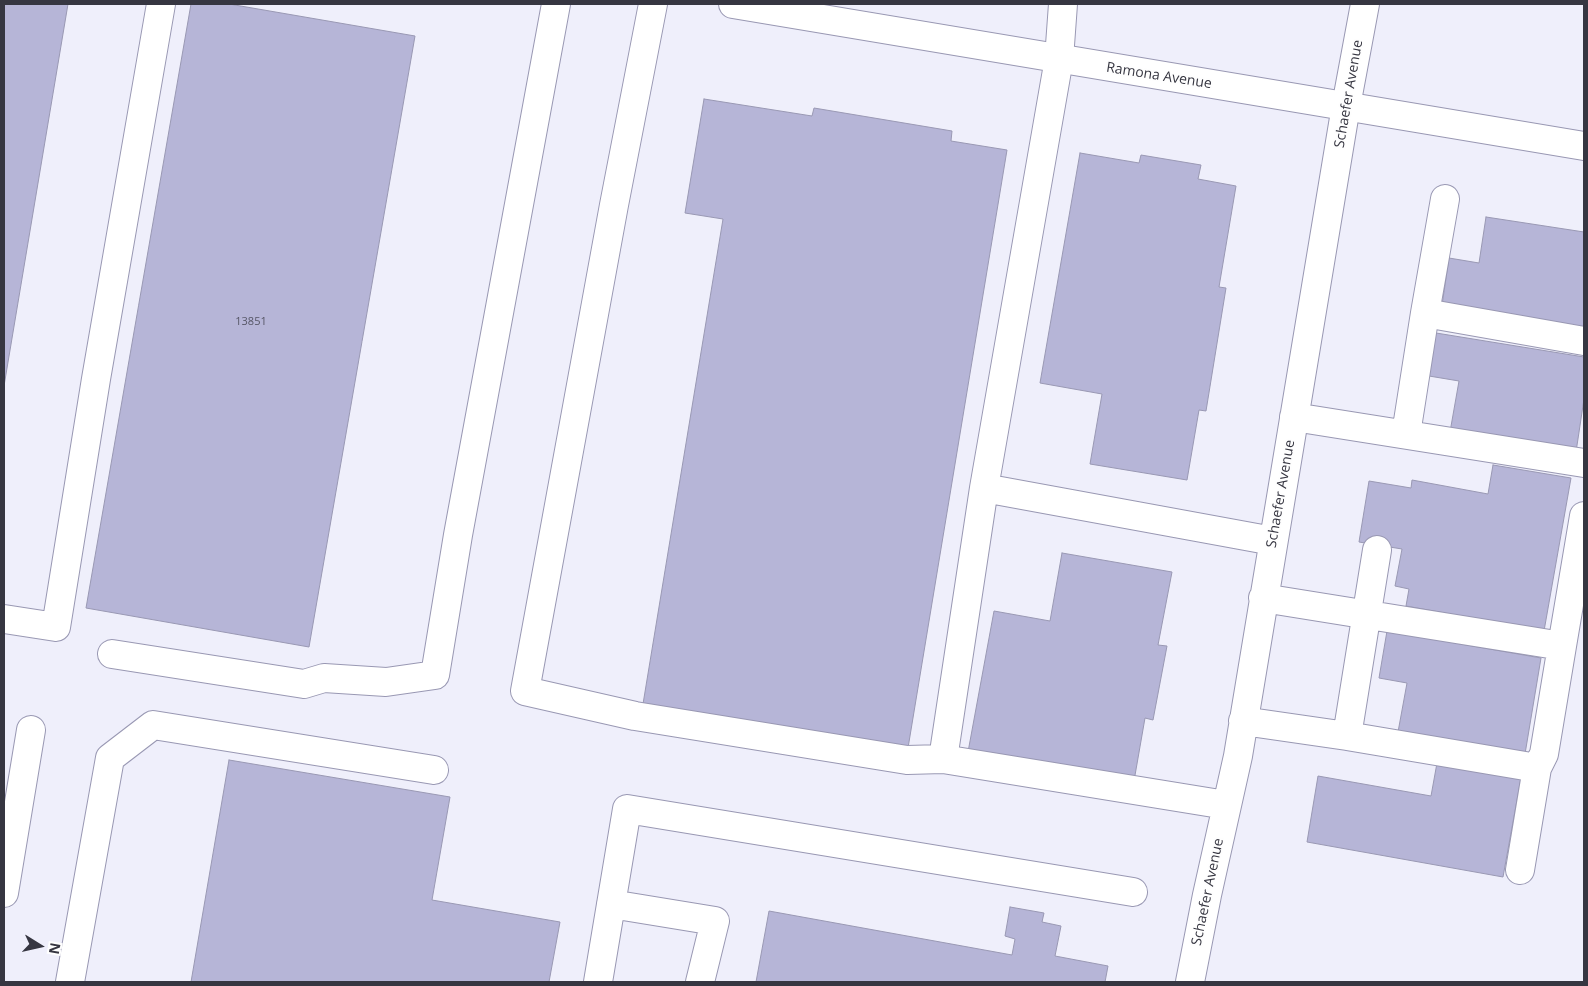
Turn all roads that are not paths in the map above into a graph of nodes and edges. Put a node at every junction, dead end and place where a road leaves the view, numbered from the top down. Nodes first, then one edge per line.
1 (161, 4) edge
2 (556, 4) edge
3 (653, 4) edge
4 (733, 4) edge
5 (1063, 4) edge
6 (1365, 4) edge
7 (1059, 59) junction
8 (1346, 106) junction
9 (1584, 146) edge
10 (1445, 199) dead end
11 (1425, 313) junction
12 (1584, 341) edge
13 (1294, 417) junction
14 (1406, 434) junction
15 (1584, 463) edge
16 (984, 488) junction
17 (1584, 516) edge
18 (1273, 541) junction
19 (1377, 550) dead end
20 (1263, 598) junction
21 (1368, 614) junction
22 (4, 618) edge
23 (1562, 646) junction
24 (112, 654) dead end
25 (1243, 721) junction
26 (31, 730) dead end
27 (1347, 736) junction
28 (943, 759) junction
29 (1537, 768) junction
30 (434, 770) dead end
31 (1226, 806) junction
32 (1520, 870) dead end
33 (1133, 892) dead end
34 (4, 893) edge
35 (611, 904) junction
36 (70, 982) edge
37 (598, 982) edge
38 (700, 982) edge
39 (1190, 982) edge

1 - 22 street
2 - 24 street
3 - 28 street
4 - 7 street, Ramona Avenue
5 - 7 street
6 - 8 street, Schaefer Avenue
7 - 8 street, Ramona Avenue
7 - 16 street
8 - 9 street, Ramona Avenue
8 - 13 street, Schaefer Avenue
10 - 11 street
11 - 12 street
11 - 14 street
13 - 14 street
13 - 18 street, Schaefer Avenue
14 - 15 street
16 - 18 street
16 - 28 street
17 - 23 street
18 - 20 street, Schaefer Avenue
19 - 21 street
20 - 21 street
20 - 25 street, Schaefer Avenue
21 - 23 street
21 - 27 street
23 - 29 street
25 - 27 street
25 - 31 street, Schaefer Avenue
26 - 34 street
27 - 29 street
28 - 31 street
29 - 32 street
30 - 36 street
31 - 39 street, Schaefer Avenue
33 - 35 street
35 - 37 street
35 - 38 street

